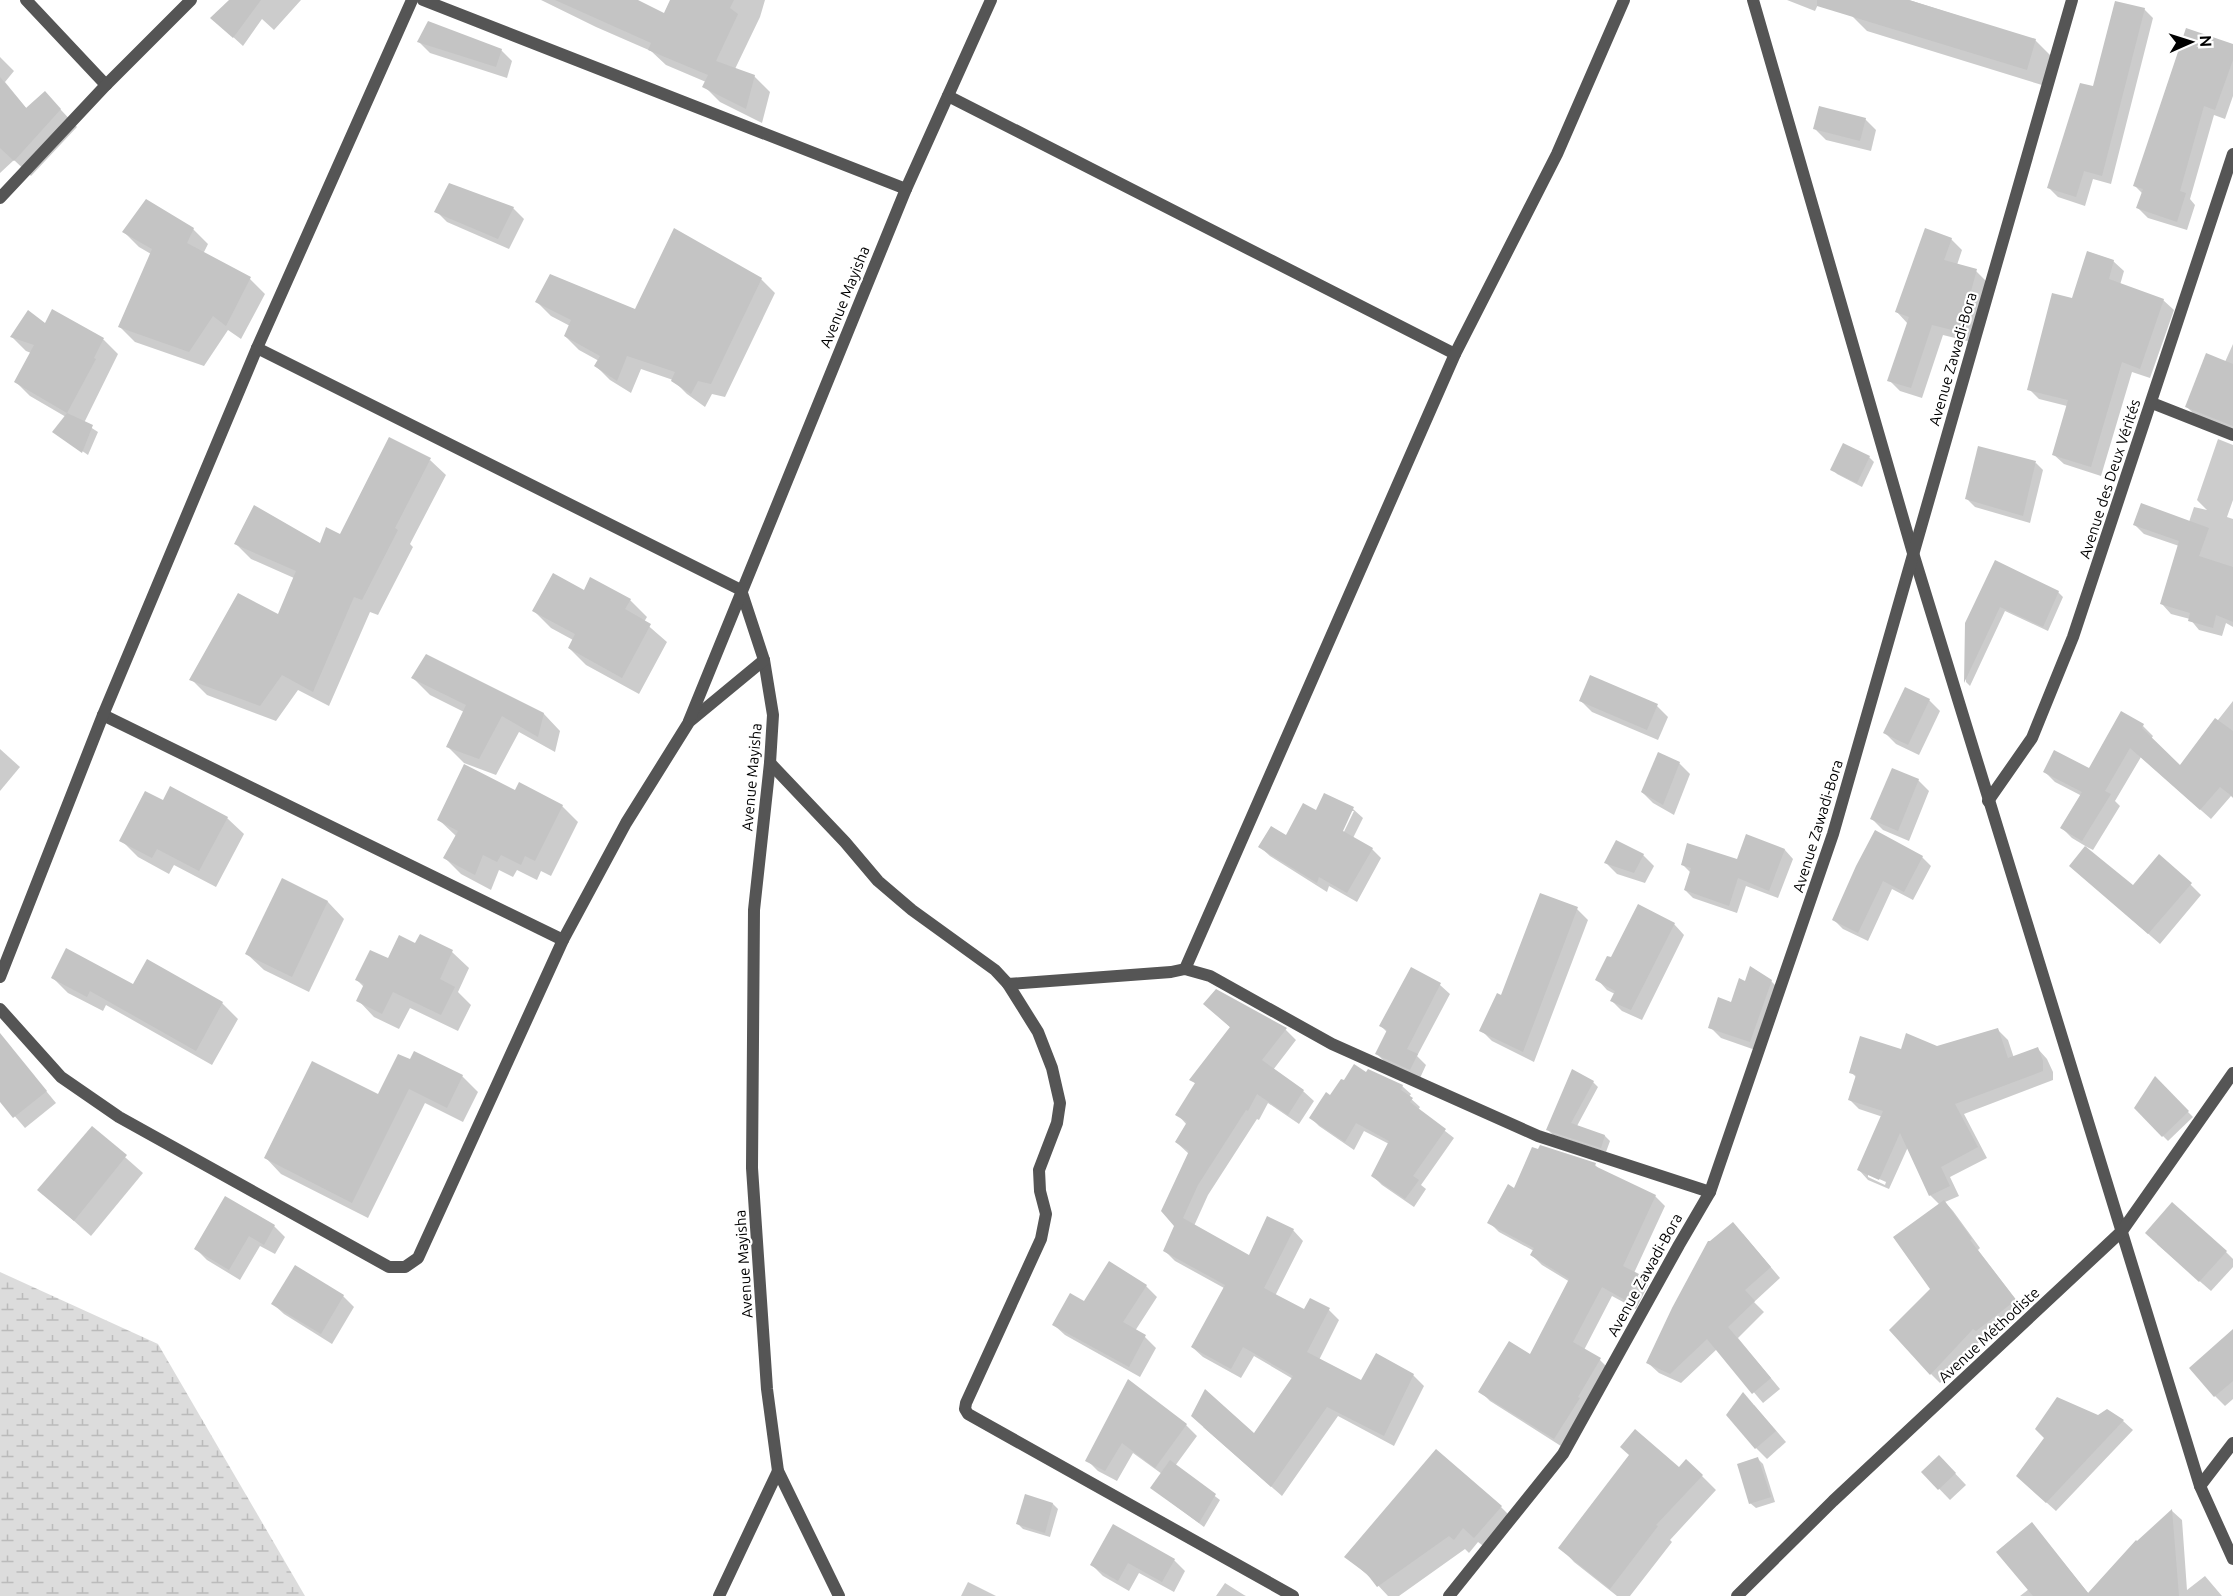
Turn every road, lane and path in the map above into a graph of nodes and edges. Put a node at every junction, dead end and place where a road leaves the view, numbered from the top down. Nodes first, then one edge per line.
1 (26, 0) edge
2 (191, 0) edge
3 (412, 0) edge
4 (423, 0) edge
5 (991, 0) edge
6 (1624, 0) edge
7 (1753, 0) edge
8 (2072, 0) edge
9 (106, 85) junction
10 (948, 96) junction
11 (2232, 161) edge
12 (906, 189) junction
13 (0, 198) edge
14 (257, 348) junction
15 (1455, 354) junction
16 (2152, 403) junction
17 (2233, 435) edge
18 (1913, 553) junction
19 (741, 590) junction
20 (764, 660) junction
21 (103, 715) junction
22 (689, 722) junction
23 (770, 764) junction
24 (1988, 801) junction
25 (563, 940) junction
26 (1185, 969) junction
27 (0, 977) edge
28 (1008, 984) junction
29 (0, 1009) edge
30 (2233, 1072) edge
31 (1710, 1192) junction
32 (2122, 1231) junction
33 (2233, 1443) edge
34 (778, 1471) junction
35 (2200, 1486) junction
36 (2233, 1559) edge
37 (719, 1596) edge
38 (838, 1596) edge
39 (1293, 1596) edge
40 (1449, 1596) edge
41 (1737, 1596) edge

1 - 9 street
2 - 9 street
3 - 14 street
4 - 12 street
5 - 10 street, Avenue Mayisha
6 - 15 street
7 - 18 street
8 - 18 street, Avenue Zawadi-Bora
9 - 13 street
10 - 12 street, Avenue Mayisha
10 - 15 street
11 - 16 street, Avenue des Deux Vérités
12 - 19 street, Avenue Mayisha
14 - 19 street
14 - 21 street
15 - 26 street
16 - 17 street
16 - 24 street, Avenue des Deux Vérités
18 - 24 street
18 - 31 street, Avenue Zawadi-Bora
19 - 20 street, Avenue Mayisha
19 - 22 street
20 - 22 street
20 - 23 street, Avenue Mayisha
21 - 25 street
21 - 27 street
22 - 25 street
23 - 28 street
23 - 34 street, Avenue Mayisha
24 - 32 street
25 - 29 street
26 - 28 street
26 - 31 street
28 - 39 street
30 - 32 street, Avenue Méthodiste
31 - 40 street, Avenue Zawadi-Bora
32 - 35 street
32 - 41 street, Avenue Méthodiste
33 - 35 street
34 - 37 street
34 - 38 street, Avenue Mayisha
35 - 36 street

